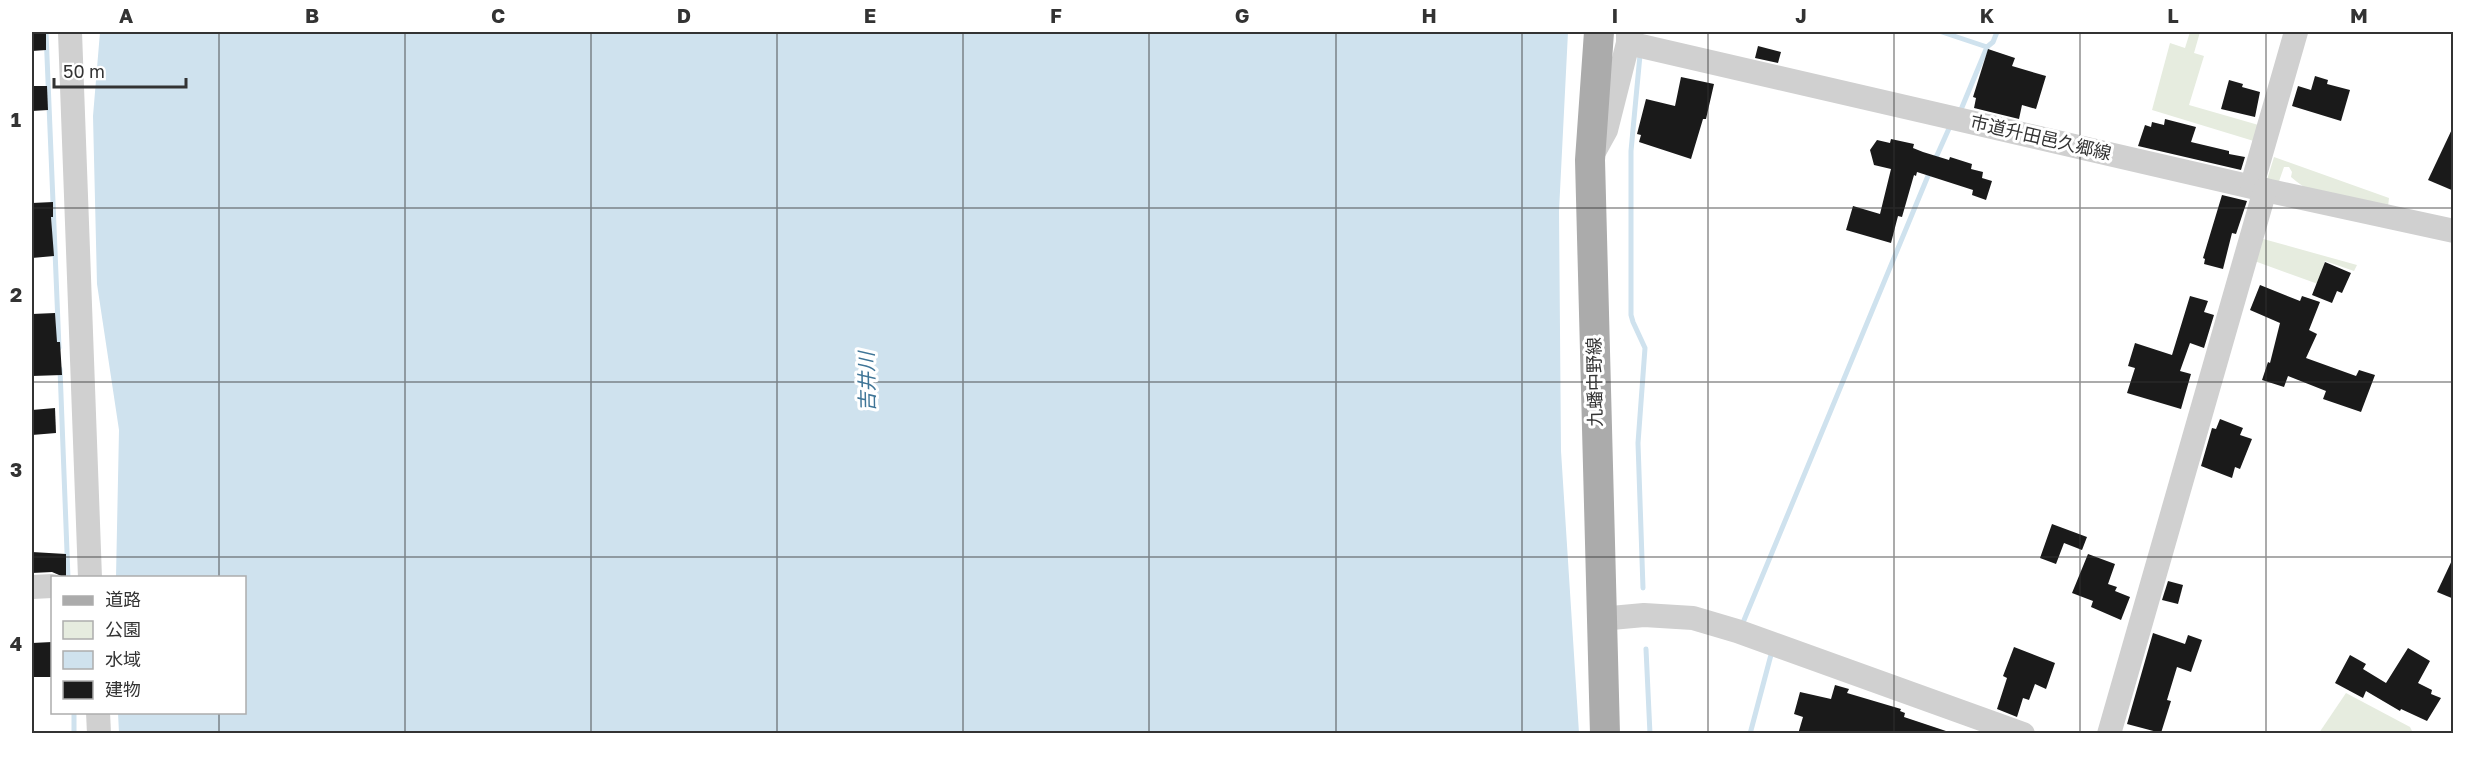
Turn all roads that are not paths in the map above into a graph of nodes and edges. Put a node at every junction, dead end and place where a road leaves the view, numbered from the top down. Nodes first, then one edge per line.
1 (70, 32) edge
2 (1599, 32) edge
3 (2296, 32) edge
4 (1628, 37) edge
5 (1590, 160) junction
6 (2259, 188) junction
7 (2454, 231) edge
8 (90, 576) edge
9 (51, 586) edge
10 (32, 587) edge
11 (1600, 619) junction
12 (98, 714) edge
13 (99, 734) edge
14 (1605, 734) edge
15 (2023, 734) edge
16 (2109, 734) edge

1 - 8 street
2 - 5 main road, 九蟠中野線
3 - 6 street
4 - 5 street, 市道升田邑久郷線
4 - 6 street, 市道升田邑久郷線
5 - 11 main road, 九蟠中野線
6 - 7 street, 市道升田邑久郷線
6 - 16 street
9 - 10 street
11 - 14 main road, 九蟠中野線
11 - 15 street
12 - 13 street

